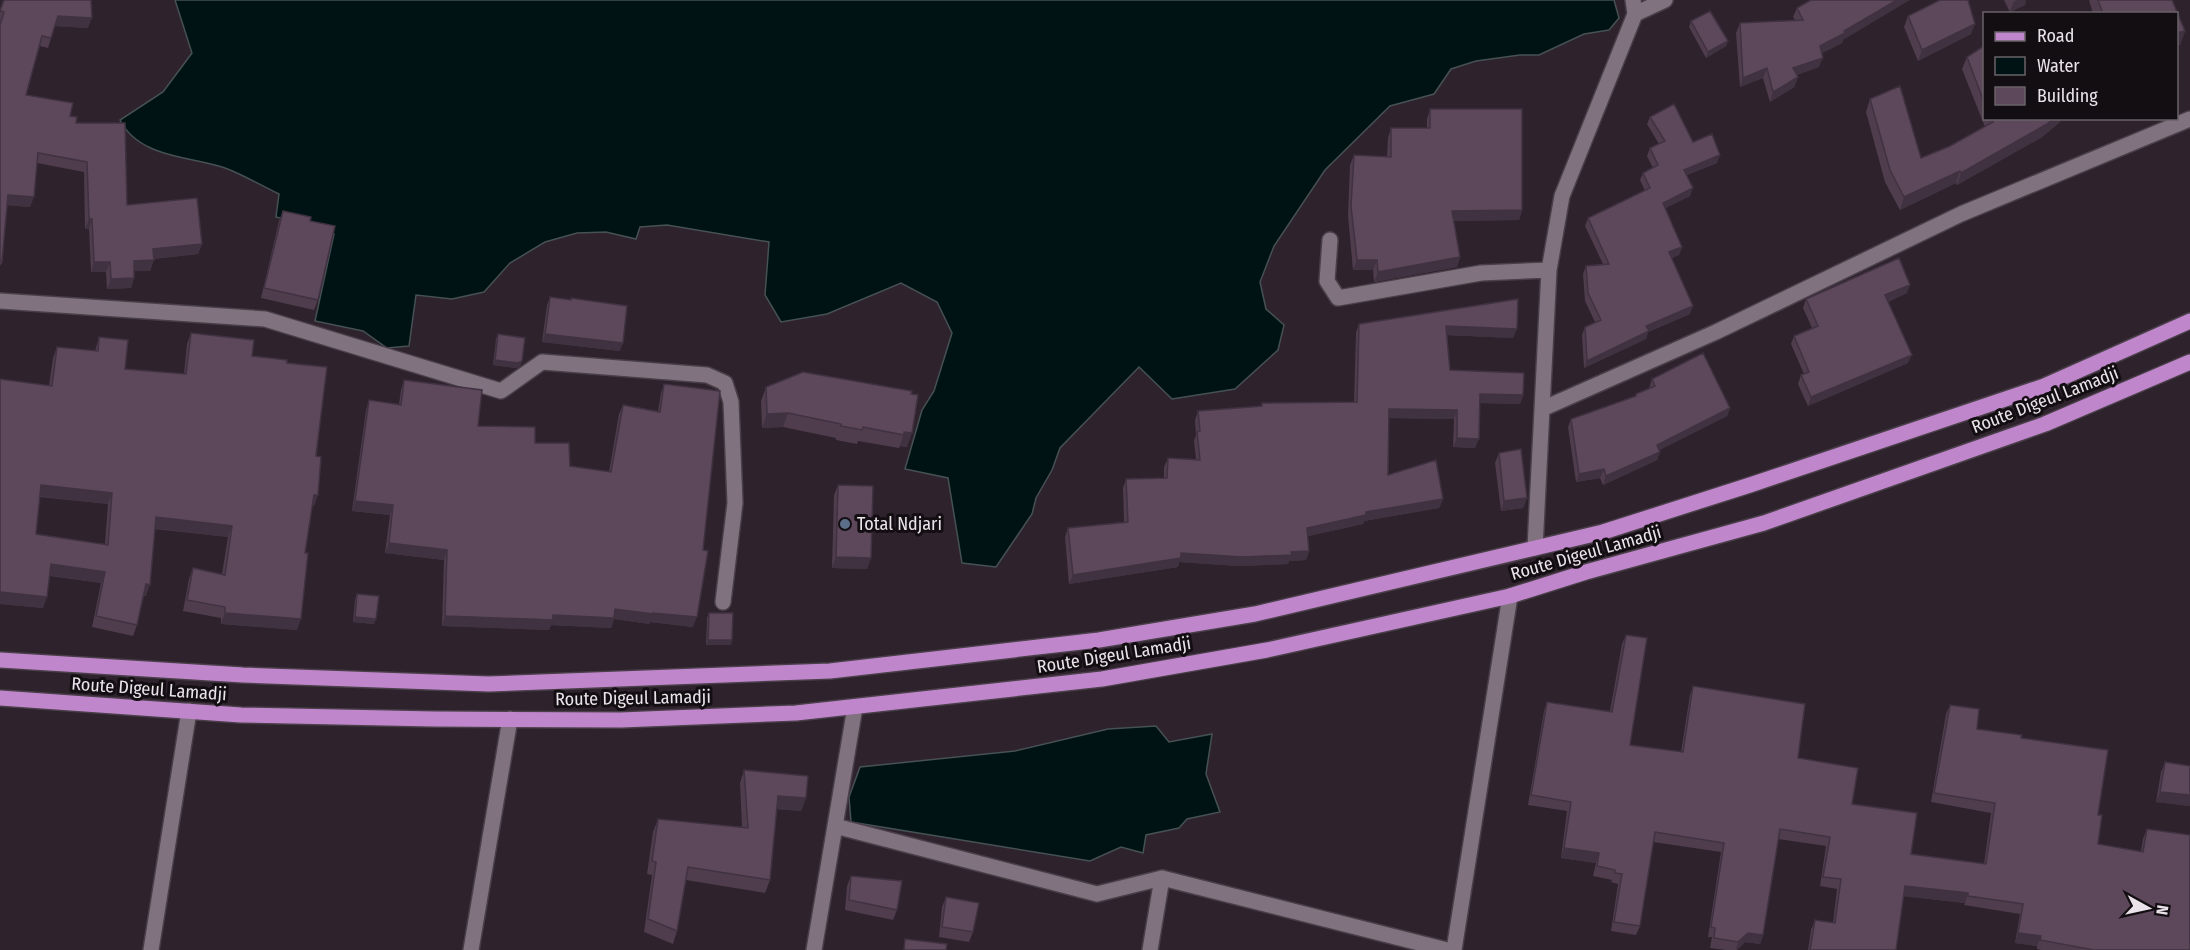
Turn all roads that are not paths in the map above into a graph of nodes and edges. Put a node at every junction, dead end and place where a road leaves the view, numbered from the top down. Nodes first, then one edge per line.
1 (1665, 0) edge
2 (1634, 7) edge
3 (2190, 119) edge
4 (1330, 240) dead end
5 (1549, 270) junction
6 (0, 301) edge
7 (2190, 321) edge
8 (2190, 362) edge
9 (1542, 409) junction
10 (1535, 548) junction
11 (1510, 596) junction
12 (723, 602) dead end
13 (0, 660) edge
14 (0, 698) edge
15 (855, 707) junction
16 (189, 711) junction
17 (510, 719) junction
18 (835, 826) junction
19 (1162, 878) junction
20 (151, 950) edge
21 (471, 950) edge
22 (814, 950) edge
23 (1150, 950) edge
24 (1447, 950) edge
25 (1454, 950) edge

1 - 2 street
2 - 5 street
3 - 9 street
4 - 5 street
5 - 9 street
6 - 12 street
7 - 10 main road
8 - 11 main road, Route Digeul Lamadji
9 - 10 street
10 - 13 main road
11 - 15 main road, Route Digeul Lamadji
11 - 25 street
14 - 16 main road, Route Digeul Lamadji
15 - 17 main road, Route Digeul Lamadji
15 - 18 street
16 - 17 main road, Route Digeul Lamadji
16 - 20 street
17 - 21 street
18 - 19 street
18 - 22 street
19 - 23 street
19 - 24 street

